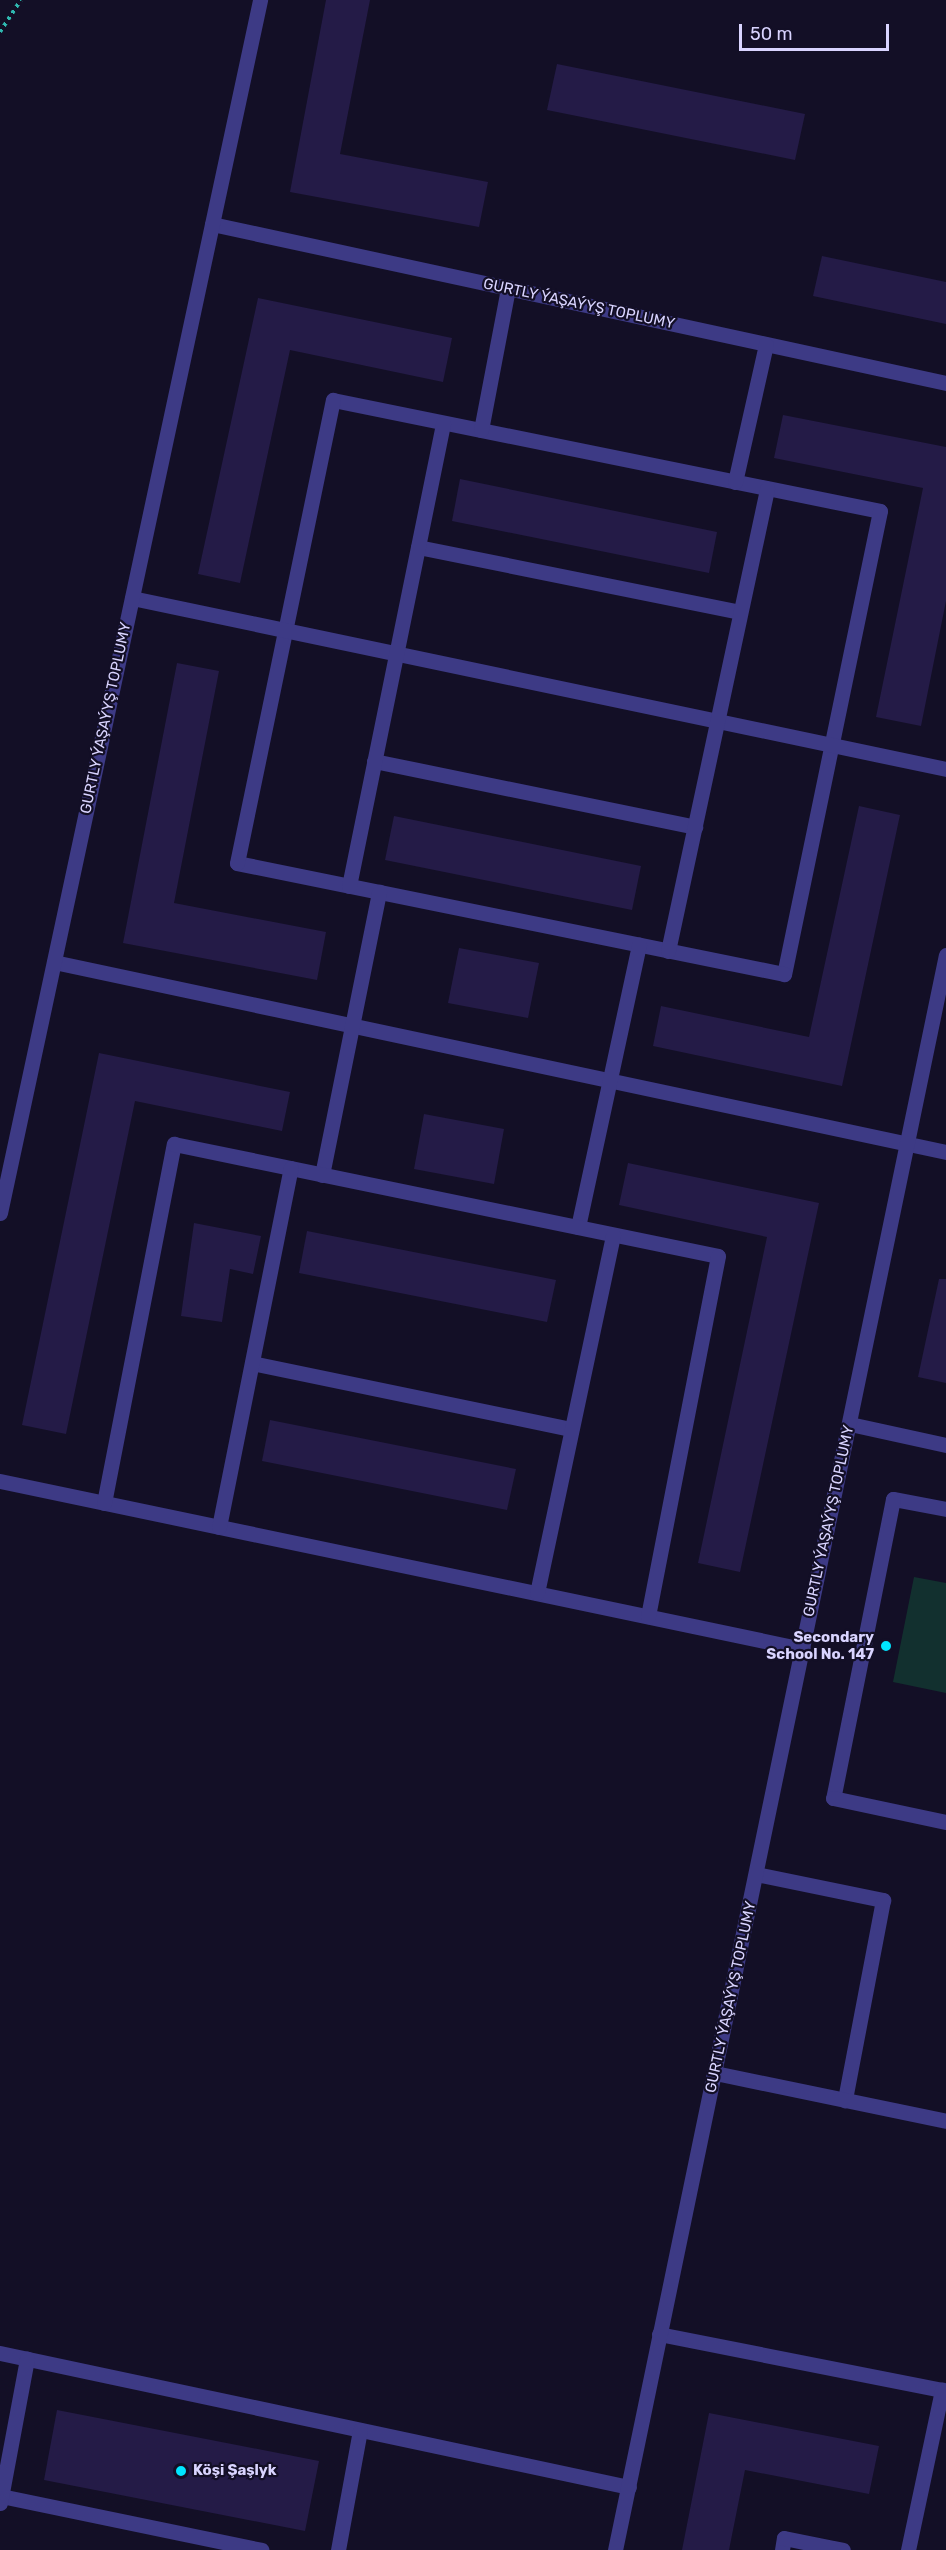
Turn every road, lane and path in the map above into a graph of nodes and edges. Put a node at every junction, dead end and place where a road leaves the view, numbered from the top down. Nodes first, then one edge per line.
1 (21, 0) edge
2 (260, 0) edge
3 (0, 32) edge
4 (212, 224) junction
5 (508, 288) junction
6 (766, 344) junction
7 (946, 383) edge
8 (443, 423) junction
9 (481, 430) junction
10 (735, 482) junction
11 (767, 488) junction
12 (418, 547) junction
13 (132, 598) junction
14 (740, 612) junction
15 (285, 630) junction
16 (396, 653) junction
17 (717, 721) junction
18 (831, 745) junction
19 (374, 761) junction
20 (946, 769) edge
21 (695, 827) junction
22 (349, 886) junction
23 (379, 892) junction
24 (639, 944) junction
25 (668, 951) junction
26 (946, 955) edge
27 (54, 962) junction
28 (353, 1025) junction
29 (609, 1080) junction
30 (907, 1144) junction
31 (946, 1152) edge
32 (291, 1168) junction
33 (322, 1175) junction
34 (0, 1213) edge
35 (578, 1227) junction
36 (613, 1235) junction
37 (252, 1363) junction
38 (850, 1424) junction
39 (571, 1430) junction
40 (946, 1445) edge
41 (0, 1481) edge
42 (104, 1503) junction
43 (946, 1509) edge
44 (219, 1527) junction
45 (537, 1593) junction
46 (648, 1616) junction
47 (803, 1649) junction
48 (946, 1822) edge
49 (756, 1874) junction
50 (715, 2073) junction
51 (845, 2100) junction
52 (946, 2121) edge
53 (659, 2334) junction
54 (0, 2353) edge
55 (27, 2359) junction
56 (944, 2391) edge
57 (360, 2430) junction
58 (629, 2487) junction
59 (1, 2499) edge
60 (261, 2550) edge
61 (338, 2550) edge
62 (615, 2550) edge
63 (782, 2550) edge
64 (843, 2550) edge
65 (908, 2550) edge

1 - 3 path
2 - 4 street, GURTLY ÝAŞAÝYŞ TOPLUMY
4 - 5 street, GURTLY ÝAŞAÝYŞ TOPLUMY
4 - 13 street, GURTLY ÝAŞAÝYŞ TOPLUMY
5 - 6 street, GURTLY ÝAŞAÝYŞ TOPLUMY
5 - 9 street
6 - 7 street, GURTLY ÝAŞAÝYŞ TOPLUMY
6 - 10 street
8 - 9 street
8 - 12 street
8 - 15 street
9 - 10 street
10 - 11 street
11 - 14 street
11 - 18 street
12 - 14 street
12 - 16 street
13 - 15 street
13 - 27 street, GURTLY ÝAŞAÝYŞ TOPLUMY
14 - 17 street
15 - 16 street
15 - 22 street
16 - 17 street
16 - 19 street
17 - 18 street
17 - 21 street
18 - 20 street
18 - 25 street
19 - 21 street
19 - 22 street
21 - 25 street
22 - 23 street
23 - 24 street
23 - 28 street
24 - 25 street
24 - 29 street
26 - 30 street, GURTLY ÝAŞAÝYŞ TOPLUMY
27 - 28 street
27 - 34 street, GURTLY ÝAŞAÝYŞ TOPLUMY
28 - 29 street
28 - 33 street
29 - 30 street
29 - 35 street
30 - 31 street
30 - 38 street, GURTLY ÝAŞAÝYŞ TOPLUMY
32 - 33 street
32 - 37 street
32 - 42 street
33 - 35 street
35 - 36 street
36 - 39 street
36 - 46 street
37 - 39 street
37 - 44 street
38 - 40 street
38 - 47 street, GURTLY ÝAŞAÝYŞ TOPLUMY
39 - 45 street
41 - 42 street
42 - 44 street
43 - 48 street
44 - 45 street
45 - 46 street
46 - 47 street
47 - 49 street, GURTLY ÝAŞAÝYŞ TOPLUMY
49 - 50 street, GURTLY ÝAŞAÝYŞ TOPLUMY
49 - 51 street
50 - 51 street
50 - 53 street, GURTLY ÝAŞAÝYŞ TOPLUMY
51 - 52 street
53 - 56 street
53 - 58 street, GURTLY ÝAŞAÝYŞ TOPLUMY
54 - 55 street
55 - 57 street
55 - 59 street
56 - 65 street
57 - 58 street
57 - 61 street
58 - 62 street, GURTLY ÝAŞAÝYŞ TOPLUMY
59 - 60 street
63 - 64 street

